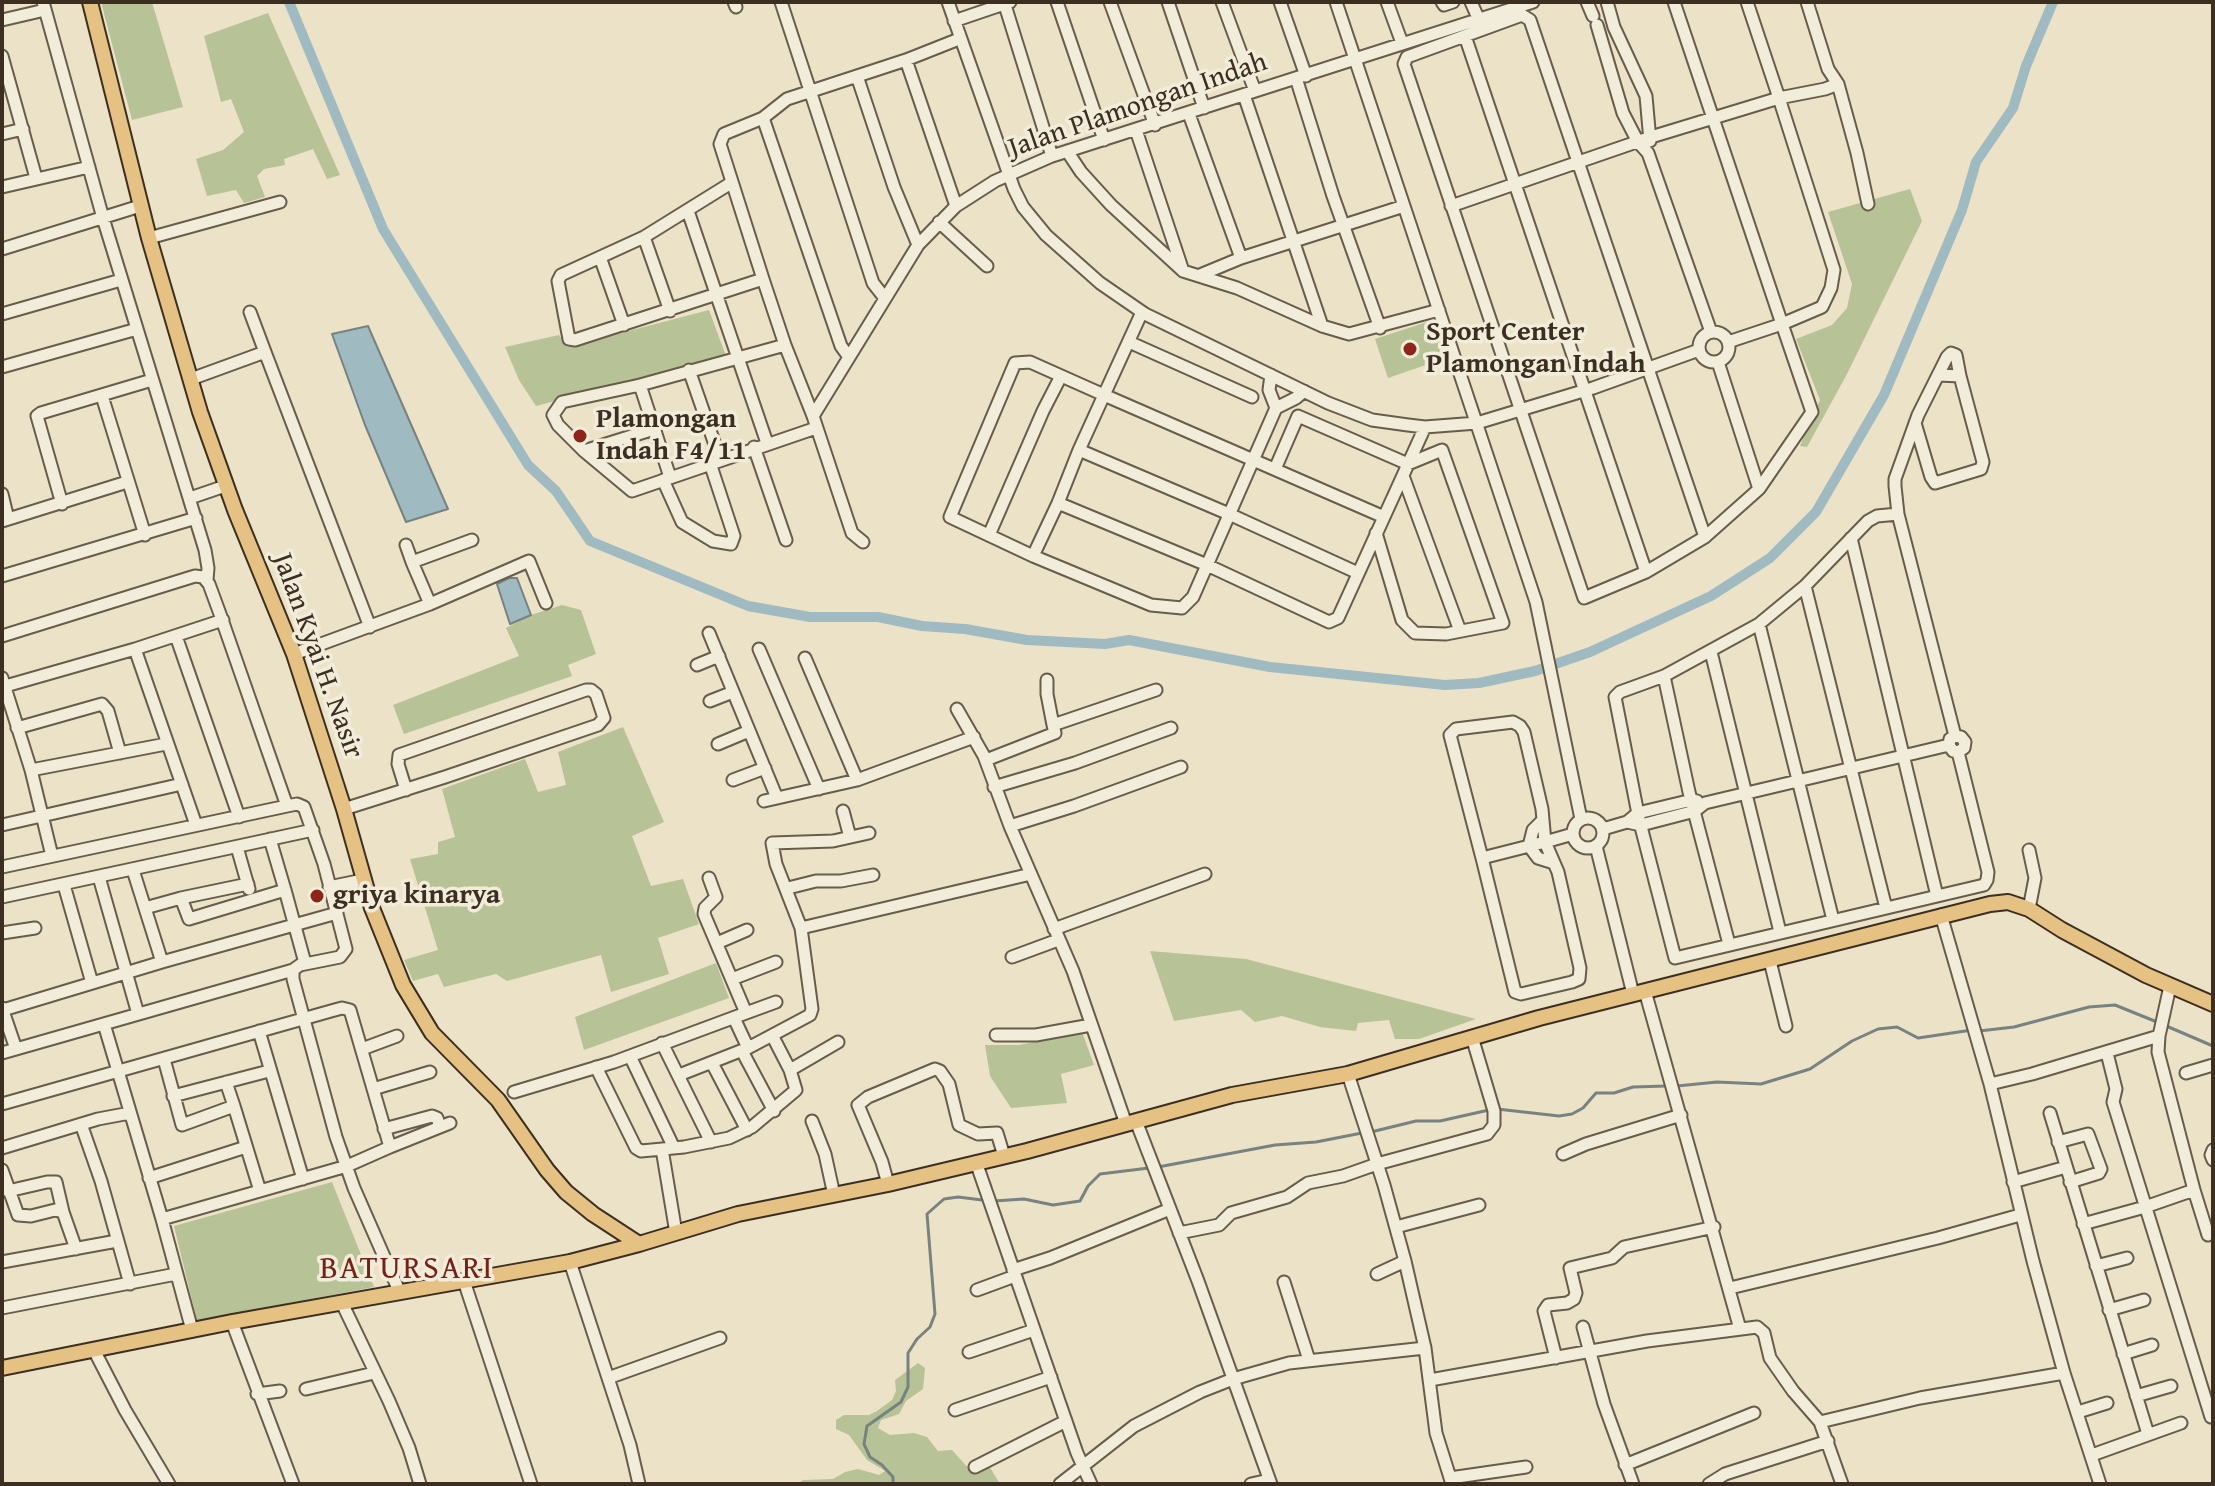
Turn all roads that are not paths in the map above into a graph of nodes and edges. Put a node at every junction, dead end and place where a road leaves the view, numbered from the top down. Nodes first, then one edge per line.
1 (90, 2) edge
2 (781, 2) edge
3 (948, 2) edge
4 (1057, 2) edge
5 (1110, 2) edge
6 (1168, 2) edge
7 (1222, 2) edge
8 (1280, 2) edge
9 (1336, 2) edge
10 (1387, 2) edge
11 (1442, 2) edge
12 (1453, 2) edge
13 (1471, 2) edge
14 (1533, 2) edge
15 (1587, 2) edge
16 (1604, 2) edge
17 (1674, 2) edge
18 (1747, 2) edge
19 (1807, 2) edge
20 (1006, 3) edge
21 (44, 6) edge
22 (2, 20) edge
23 (1479, 20) junction
24 (954, 21) junction
25 (1597, 25) junction
26 (1614, 27) junction
27 (1465, 36) junction
28 (959, 39) junction
29 (1402, 43) junction
30 (2, 56) edge
31 (906, 60) junction
32 (1357, 60) junction
33 (857, 76) junction
34 (1301, 77) junction
35 (5, 78) edge
36 (1838, 84) junction
37 (811, 91) junction
38 (1250, 93) junction
39 (1779, 98) junction
40 (1204, 108) junction
41 (1189, 114) junction
42 (763, 118) junction
43 (1712, 119) junction
44 (1155, 125) junction
45 (23, 129) junction
46 (1136, 130) junction
47 (2, 134) edge
48 (1651, 137) junction
49 (1104, 140) junction
50 (1638, 142) junction
51 (1067, 151) junction
52 (1648, 153) junction
53 (1052, 156) junction
54 (1579, 164) junction
55 (89, 167) junction
56 (1010, 174) junction
57 (36, 178) junction
58 (731, 183) junction
59 (1516, 185) junction
60 (2, 187) edge
61 (280, 202) dead end
62 (1868, 204) dead end
63 (140, 206) junction
64 (956, 206) junction
65 (1404, 206) junction
66 (1451, 206) junction
67 (688, 211) junction
68 (103, 218) junction
69 (939, 222) junction
70 (1344, 225) junction
71 (644, 237) junction
72 (149, 238) junction
73 (1292, 242) junction
74 (918, 245) junction
75 (2, 249) edge
76 (600, 257) junction
77 (1241, 258) junction
78 (987, 266) dead end
79 (1183, 271) junction
80 (1200, 275) junction
81 (763, 279) junction
82 (121, 280) junction
83 (717, 294) junction
84 (884, 297) junction
85 (1439, 310) junction
86 (670, 311) junction
87 (250, 312) dead end
88 (1142, 312) junction
89 (2, 314) edge
90 (1782, 324) junction
91 (624, 325) junction
92 (1322, 326) junction
93 (1380, 328) junction
94 (137, 329) junction
95 (1711, 332) junction
96 (1129, 342) junction
97 (1728, 342) junction
98 (785, 345) junction
99 (1699, 350) junction
100 (265, 352) junction
101 (849, 357) junction
102 (738, 358) junction
103 (1718, 362) junction
104 (2, 367) edge
105 (689, 370) junction
106 (1647, 370) junction
107 (1271, 375) junction
108 (1939, 375) junction
109 (1061, 376) junction
110 (1960, 376) junction
111 (191, 379) junction
112 (152, 380) junction
113 (640, 385) junction
114 (1304, 391) junction
115 (1584, 391) junction
116 (1104, 395) junction
117 (102, 396) junction
118 (1252, 397) dead end
119 (1276, 408) junction
120 (1520, 411) junction
121 (814, 422) junction
122 (1477, 423) junction
123 (1915, 423) junction
124 (1425, 427) junction
125 (654, 429) junction
126 (767, 443) junction
127 (754, 447) junction
128 (1079, 450) junction
129 (584, 451) junction
130 (1253, 459) junction
131 (715, 461) junction
132 (1408, 464) junction
133 (1275, 469) junction
134 (1403, 476) junction
135 (667, 478) junction
136 (127, 482) junction
137 (225, 486) junction
138 (1759, 489) junction
139 (2, 494) edge
140 (190, 498) junction
141 (1058, 503) junction
142 (62, 504) junction
143 (1229, 514) junction
144 (1898, 514) junction
145 (1384, 517) junction
146 (196, 518) junction
147 (5, 520) edge
148 (1376, 533) junction
149 (145, 535) junction
150 (989, 535) junction
151 (1705, 537) junction
152 (1851, 538) junction
153 (472, 540) dead end
154 (786, 540) dead end
155 (863, 542) dead end
156 (406, 545) dead end
157 (1033, 556) junction
158 (412, 562) junction
159 (1207, 565) junction
160 (1646, 572) junction
161 (1358, 573) junction
162 (2, 576) edge
163 (207, 580) junction
164 (1805, 586) junction
165 (546, 603) dead end
166 (430, 604) junction
167 (223, 620) junction
168 (1759, 624) junction
169 (370, 627) junction
170 (1460, 631) junction
171 (709, 633) dead end
172 (2, 636) edge
173 (176, 636) junction
174 (135, 649) junction
175 (759, 649) dead end
176 (1711, 652) junction
177 (294, 654) junction
178 (719, 656) junction
179 (805, 658) dead end
180 (697, 665) dead end
181 (1664, 676) junction
182 (1047, 680) dead end
183 (3, 684) edge
184 (1156, 690) dead end
185 (733, 692) junction
186 (710, 701) dead end
187 (957, 709) dead end
188 (1053, 725) junction
189 (17, 728) junction
190 (1171, 728) dead end
191 (749, 731) junction
192 (974, 737) junction
193 (166, 744) junction
194 (718, 744) dead end
195 (1954, 744) junction
196 (120, 753) junction
197 (1903, 756) junction
198 (986, 760) junction
199 (1181, 767) dead end
200 (765, 768) junction
201 (1851, 768) junction
202 (31, 770) junction
203 (1798, 779) junction
204 (733, 780) dead end
205 (857, 780) junction
206 (182, 784) junction
207 (994, 787) junction
208 (819, 789) junction
209 (406, 790) junction
210 (1746, 792) junction
211 (777, 798) junction
212 (764, 801) dead end
213 (287, 806) junction
214 (1693, 806) junction
215 (344, 809) junction
216 (843, 811) dead end
217 (41, 814) junction
218 (239, 817) junction
219 (1581, 819) junction
220 (1639, 819) junction
221 (1543, 820) junction
222 (2, 825) edge
223 (196, 825) junction
224 (1010, 826) junction
225 (1603, 829) junction
226 (313, 830) junction
227 (869, 833) dead end
228 (1573, 834) junction
229 (850, 837) junction
230 (270, 839) junction
231 (1545, 842) junction
232 (1529, 846) junction
233 (1596, 846) junction
234 (237, 847) junction
235 (2029, 850) dead end
236 (52, 856) junction
237 (1482, 858) junction
238 (1554, 863) junction
239 (2, 867) edge
240 (133, 870) junction
241 (1031, 874) junction
242 (1205, 874) dead end
243 (873, 875) dead end
244 (99, 877) junction
245 (709, 878) dead end
246 (355, 881) junction
247 (248, 884) junction
248 (64, 885) junction
249 (329, 887) junction
250 (788, 888) junction
251 (285, 890) junction
252 (1937, 896) junction
253 (2, 897) edge
254 (181, 898) junction
255 (252, 900) junction
256 (145, 908) junction
257 (1886, 908) junction
258 (2029, 909) junction
259 (337, 913) junction
260 (1941, 915) junction
261 (1833, 920) junction
262 (294, 924) junction
263 (35, 928) dead end
264 (801, 928) junction
265 (747, 930) dead end
266 (1780, 932) junction
267 (2, 933) edge
268 (1056, 935) junction
269 (717, 943) junction
270 (1729, 944) junction
271 (1012, 957) dead end
272 (1770, 961) junction
273 (162, 962) junction
274 (776, 962) dead end
275 (305, 963) junction
276 (293, 970) junction
277 (127, 971) junction
278 (732, 979) junction
279 (92, 983) junction
280 (2170, 986) junction
281 (1639, 992) junction
282 (776, 1002) dead end
283 (2213, 1004) edge
284 (2, 1009) edge
285 (138, 1014) junction
286 (740, 1015) junction
287 (304, 1019) junction
288 (104, 1024) junction
289 (1091, 1025) junction
290 (2162, 1025) junction
291 (1786, 1026) dead end
292 (259, 1031) junction
293 (996, 1035) dead end
294 (397, 1036) dead end
295 (773, 1037) junction
296 (1472, 1037) junction
297 (838, 1042) dead end
298 (662, 1043) junction
299 (16, 1049) junction
300 (362, 1049) junction
301 (745, 1049) junction
302 (2, 1053) edge
303 (2107, 1053) junction
304 (630, 1056) junction
305 (164, 1059) junction
306 (712, 1063) junction
307 (2213, 1065) edge
308 (596, 1067) junction
309 (790, 1070) junction
310 (269, 1071) junction
311 (430, 1072) dead end
312 (119, 1073) junction
313 (2186, 1073) dead end
314 (1348, 1074) junction
315 (679, 1075) junction
316 (226, 1082) junction
317 (1990, 1084) junction
318 (373, 1089) junction
319 (514, 1092) dead end
320 (173, 1096) junction
321 (2, 1104) edge
322 (234, 1106) junction
323 (774, 1111) junction
324 (130, 1113) junction
325 (2050, 1113) dead end
326 (1681, 1115) junction
327 (812, 1121) dead end
328 (1131, 1122) junction
329 (81, 1124) junction
330 (384, 1129) junction
331 (747, 1130) junction
332 (711, 1142) junction
333 (2058, 1142) junction
334 (246, 1147) junction
335 (390, 1147) junction
336 (2, 1148) edge
337 (668, 1149) junction
338 (2213, 1150) edge
339 (1563, 1154) dead end
340 (1004, 1156) junction
341 (2213, 1160) edge
342 (976, 1162) junction
343 (1377, 1164) junction
344 (347, 1166) junction
345 (2066, 1167) junction
346 (2, 1170) edge
347 (149, 1178) junction
348 (303, 1179) junction
349 (2013, 1182) junction
350 (2070, 1182) junction
351 (888, 1184) junction
352 (2194, 1190) junction
353 (8, 1191) junction
354 (260, 1191) junction
355 (834, 1195) junction
356 (1479, 1205) dead end
357 (2145, 1207) junction
358 (1170, 1209) junction
359 (63, 1212) junction
360 (2020, 1215) junction
361 (162, 1219) junction
362 (2083, 1224) junction
363 (1396, 1227) junction
364 (1714, 1227) junction
365 (676, 1233) junction
366 (1179, 1233) junction
367 (2208, 1235) dead end
368 (117, 1241) junction
369 (639, 1244) junction
370 (76, 1249) junction
371 (2127, 1258) dead end
372 (1405, 1261) junction
373 (2, 1262) edge
374 (570, 1262) junction
375 (2096, 1266) junction
376 (1014, 1273) junction
377 (176, 1274) junction
378 (1377, 1274) dead end
379 (464, 1281) junction
380 (1284, 1282) dead end
381 (130, 1284) junction
382 (1730, 1288) junction
383 (977, 1290) dead end
384 (400, 1293) junction
385 (2144, 1300) dead end
386 (342, 1303) junction
387 (2, 1308) edge
388 (2109, 1310) junction
389 (232, 1322) junction
390 (1583, 1327) dead end
391 (1740, 1329) junction
392 (192, 1330) junction
393 (1034, 1330) junction
394 (720, 1338) dead end
395 (2152, 1345) dead end
396 (1425, 1348) junction
397 (94, 1350) junction
398 (1589, 1351) junction
399 (969, 1352) dead end
400 (2123, 1354) junction
401 (1556, 1358) junction
402 (1309, 1360) junction
403 (2, 1368) edge
404 (374, 1373) junction
405 (2064, 1373) junction
406 (1051, 1377) junction
407 (608, 1378) junction
408 (1233, 1379) junction
409 (1430, 1380) junction
410 (2171, 1386) dead end
411 (306, 1389) dead end
412 (280, 1391) dead end
413 (257, 1394) junction
414 (2136, 1396) junction
415 (2107, 1403) dead end
416 (955, 1410) dead end
417 (2078, 1412) junction
418 (1754, 1413) dead end
419 (2211, 1417) dead end
420 (1066, 1421) junction
421 (1820, 1422) junction
422 (2181, 1423) dead end
423 (2148, 1434) junction
424 (1828, 1441) junction
425 (2092, 1455) junction
426 (1625, 1465) junction
427 (1082, 1466) junction
428 (975, 1467) dead end
429 (1526, 1467) dead end
430 (1451, 1481) edge
431 (1270, 1482) edge
432 (169, 1484) edge
433 (293, 1484) edge
434 (420, 1484) edge
435 (531, 1484) edge
436 (639, 1484) edge
437 (1060, 1484) edge
438 (1091, 1484) edge
439 (1251, 1484) edge
440 (1633, 1484) edge
441 (1709, 1484) edge
442 (1842, 1484) edge
443 (2100, 1484) edge

1 - 63 main road, Jalan Kyai H. Nasir
2 - 37 street
3 - 24 street
4 - 49 street
5 - 44 street
6 - 40 street
7 - 38 street
8 - 34 street
9 - 32 street
10 - 29 street
11 - 12 street
13 - 23 street
14 - 23 street, Jalan Plamongan Indah
15 - 16 street
15 - 25 street
16 - 26 street
17 - 43 street
18 - 39 street
19 - 36 street
20 - 24 street
20 - 53 street
21 - 22 street
21 - 55 street
23 - 29 street, Jalan Plamongan Indah
24 - 28 street
25 - 26 street
25 - 50 street
26 - 48 street
27 - 54 street
27 - 59 street
27 - 66 street
28 - 31 street
28 - 56 street
29 - 32 street, Jalan Plamongan Indah
30 - 35 street
31 - 33 street
31 - 64 street
32 - 34 street, Jalan Plamongan Indah
32 - 65 street
33 - 37 street
33 - 74 street
34 - 38 street, Jalan Plamongan Indah
34 - 70 street
35 - 45 street
36 - 39 street
36 - 62 street
37 - 42 street
37 - 84 street
38 - 40 street, Jalan Plamongan Indah
38 - 73 street
39 - 43 street
39 - 90 street
40 - 41 street, Jalan Plamongan Indah
41 - 44 street, Jalan Plamongan Indah
41 - 77 street
42 - 58 street
42 - 101 street
43 - 48 street
43 - 90 street
44 - 46 street, Jalan Plamongan Indah
45 - 47 street
45 - 57 street
46 - 49 street, Jalan Plamongan Indah
46 - 79 street
48 - 50 street
48 - 52 street
49 - 51 street, Jalan Plamongan Indah
50 - 52 street
50 - 54 street
51 - 53 street, Jalan Plamongan Indah
51 - 79 street
52 - 95 street
53 - 56 street, Jalan Plamongan Indah
54 - 59 street
54 - 106 street
55 - 57 street
55 - 68 street
56 - 64 street, Jalan Plamongan Indah
56 - 88 street
57 - 60 street
58 - 67 street
58 - 81 street
59 - 66 street
59 - 115 street
61 - 72 street
63 - 68 street
63 - 72 main road, Jalan Kyai H. Nasir
64 - 69 street, Jalan Plamongan Indah
65 - 70 street
65 - 85 street
66 - 120 street
67 - 71 street
67 - 83 street
68 - 75 street
68 - 82 street
69 - 74 street, Jalan Plamongan Indah
69 - 78 street
70 - 73 street
70 - 93 street
71 - 76 street
71 - 86 street
72 - 111 main road, Jalan Kyai H. Nasir
73 - 77 street
73 - 92 street
74 - 84 street, Jalan Plamongan Indah
76 - 91 street
76 - 91 street
77 - 80 street
79 - 80 street
80 - 92 street
81 - 83 street
81 - 98 street
82 - 89 street
82 - 94 street
83 - 86 street
83 - 102 street
84 - 101 street, Jalan Plamongan Indah
85 - 93 street
85 - 122 street
86 - 91 street
87 - 100 street
88 - 96 street
88 - 107 street
90 - 97 street
90 - 138 street
92 - 93 street
94 - 104 street
94 - 112 street
95 - 97 street
95 - 99 street
96 - 116 street
96 - 118 street
97 - 103 street
98 - 102 street
98 - 121 street
99 - 103 street
99 - 106 street
100 - 111 street
100 - 169 street
101 - 121 street, Jalan Plamongan Indah
102 - 105 street
102 - 126 street
103 - 138 street
105 - 113 street
105 - 131 street
106 - 115 street
106 - 151 street
107 - 114 street
107 - 119 street
108 - 110 street
108 - 110 street
108 - 123 street
109 - 116 street
109 - 150 street
109 - 150 street
110 - 123 street
111 - 137 main road, Jalan Kyai H. Nasir
112 - 117 street
112 - 140 street
113 - 125 street
113 - 129 street
114 - 119 street
114 - 124 street
115 - 120 street
115 - 160 street
116 - 128 street
116 - 130 street
117 - 136 street
117 - 142 street
119 - 130 street
120 - 122 street
120 - 160 street
121 - 126 street
121 - 155 street
122 - 124 street
122 - 219 street
123 - 144 street
124 - 132 street
125 - 129 street
125 - 135 street
126 - 127 street
127 - 131 street
127 - 154 street
128 - 141 street
128 - 143 street
129 - 135 street
130 - 133 street
130 - 143 street
131 - 135 street
131 - 135 street
132 - 133 street
132 - 134 street
132 - 170 street
133 - 145 street
134 - 145 street
134 - 170 street
136 - 142 street
136 - 149 street
137 - 140 street
137 - 177 main road, Jalan Kyai H. Nasir
138 - 151 street
139 - 147 street
140 - 146 street
141 - 157 street
141 - 159 street
142 - 147 street
143 - 159 street
143 - 161 street
144 - 152 street
144 - 195 street
145 - 148 street
146 - 149 street
146 - 163 street
148 - 161 street
148 - 170 street
149 - 162 street
150 - 157 street
151 - 160 street
152 - 164 street
152 - 197 street
153 - 158 street
156 - 158 street
157 - 159 street
158 - 166 street
159 - 161 street
163 - 167 street
163 - 172 street
164 - 168 street
164 - 201 street
165 - 166 street
166 - 169 street
167 - 173 street
167 - 213 street
168 - 176 street
168 - 203 street
169 - 177 street
171 - 178 street
173 - 174 street
173 - 218 street
174 - 183 street
174 - 193 street
175 - 208 street
176 - 181 street
176 - 210 street
177 - 215 main road, Jalan Kyai H. Nasir
178 - 180 street
178 - 185 street
179 - 205 street
181 - 214 street
181 - 220 street
182 - 188 street
183 - 189 street
184 - 188 street
185 - 186 street
185 - 191 street
187 - 192 street
188 - 198 street
189 - 196 street
189 - 202 street
190 - 207 street
191 - 194 street
191 - 200 street
192 - 198 street
192 - 205 street
193 - 196 street
193 - 206 street
195 - 197 street
195 - 252 street
196 - 202 street
197 - 201 street
197 - 252 street
198 - 207 street
199 - 224 street
200 - 204 street
200 - 211 street
201 - 203 street
201 - 257 street
202 - 217 street
203 - 210 street
203 - 261 street
205 - 208 street
206 - 217 street
206 - 223 street
207 - 224 street
208 - 211 street
209 - 209 street
209 - 215 street
210 - 214 street
210 - 266 street
211 - 212 street
213 - 218 street
213 - 226 street
214 - 220 street
214 - 270 street
215 - 246 main road, Jalan Kyai H. Nasir
216 - 229 street
217 - 222 street
217 - 236 street
218 - 223 street
219 - 225 street
219 - 228 street
220 - 225 street
220 - 270 street
221 - 231 street
221 - 232 street
221 - 237 street
223 - 236 street
224 - 241 street
225 - 233 street
226 - 230 street
226 - 249 street
227 - 229 street
228 - 231 street
228 - 233 street
229 - 250 street
230 - 234 street
230 - 251 street
231 - 232 street
231 - 238 street
232 - 237 street
232 - 238 street
233 - 281 street
234 - 240 street
234 - 247 street
235 - 258 street
236 - 239 street
237 - 238 street
240 - 244 street
240 - 256 street
241 - 264 street
241 - 268 street
242 - 268 street
243 - 250 street
244 - 248 street
244 - 277 street
245 - 269 street
246 - 249 street
246 - 369 main road, Jalan Kyai H. Nasir
247 - 254 street
247 - 255 street
248 - 253 street
248 - 279 street
249 - 259 street
250 - 264 street
251 - 255 street
251 - 262 street
252 - 257 street
254 - 255 street
254 - 256 street
256 - 273 street
257 - 261 street
258 - 260 main road
258 - 280 main road
259 - 262 street
259 - 275 street
260 - 272 main road
260 - 317 street
261 - 266 street
262 - 273 street
262 - 275 street
263 - 267 street
264 - 295 street
265 - 269 street
266 - 270 street
268 - 271 street
268 - 289 street
269 - 278 street
272 - 281 main road
272 - 291 street
273 - 277 street
274 - 278 street
275 - 276 street
276 - 285 street
276 - 287 street
277 - 279 street
277 - 285 street
278 - 286 street
279 - 284 street
280 - 283 main road
280 - 290 street
281 - 296 main road
281 - 326 street
282 - 286 street
284 - 299 street
285 - 288 street
286 - 298 street
286 - 301 street
287 - 292 street
287 - 300 street
287 - 344 street
288 - 299 street
288 - 312 street
289 - 293 street
289 - 328 street
290 - 303 street
290 - 352 street
292 - 305 street
292 - 310 street
294 - 300 street
295 - 301 street
295 - 309 street
296 - 314 main road
296 - 343 street
297 - 309 street
298 - 304 street
298 - 315 street
299 - 302 street
300 - 318 street
301 - 306 street
301 - 323 street
303 - 317 street
303 - 357 street
304 - 308 street
304 - 337 street
305 - 312 street
305 - 320 street
306 - 315 street
306 - 331 street
307 - 313 street
308 - 319 street
308 - 337 street
309 - 323 street
310 - 316 street
310 - 348 street
311 - 318 street
312 - 321 street
312 - 324 street
314 - 328 main road
314 - 343 street
315 - 332 street
316 - 320 street
316 - 322 street
317 - 349 street
318 - 330 street
320 - 322 street
322 - 334 street
323 - 331 street
324 - 329 street
324 - 347 street
325 - 333 street
326 - 339 street
326 - 364 street
327 - 355 street
328 - 340 main road
328 - 358 street
329 - 336 street
329 - 368 street
330 - 335 street
330 - 335 street
331 - 332 street
332 - 337 street
333 - 345 street
333 - 350 street
334 - 347 street
334 - 354 street
335 - 344 street
337 - 365 street
338 - 341 street
340 - 342 main road
340 - 351 street
342 - 351 main road
342 - 376 street
343 - 363 street
343 - 366 street
344 - 348 street
344 - 384 street
345 - 349 street
345 - 350 street
346 - 353 street
347 - 361 street
348 - 354 street
349 - 360 street
350 - 362 street
351 - 355 main road
352 - 357 street
352 - 367 street
353 - 359 street
353 - 359 street
354 - 361 street
355 - 365 main road
356 - 363 street
357 - 362 street
357 - 419 street
358 - 366 street
358 - 376 street
359 - 370 street
360 - 382 street
360 - 405 street
361 - 377 street
362 - 375 street
363 - 372 street
364 - 382 street
364 - 401 street
365 - 369 main road
366 - 408 street
368 - 370 street
368 - 381 street
369 - 374 main road
370 - 373 street
371 - 375 street
372 - 378 street
372 - 396 street
374 - 379 main road
374 - 407 street
375 - 388 street
376 - 383 street
376 - 393 street
377 - 381 street
377 - 392 street
379 - 384 main road
379 - 435 street
380 - 402 street
381 - 387 street
382 - 391 street
384 - 386 main road
385 - 388 street
386 - 389 main road
386 - 404 street
388 - 400 street
389 - 392 main road
389 - 413 street
390 - 398 street
391 - 398 street
391 - 421 street
392 - 397 main road
393 - 399 street
393 - 406 street
394 - 407 street
395 - 400 street
396 - 402 street
396 - 409 street
397 - 403 main road
397 - 432 street
398 - 401 street
398 - 426 street
400 - 414 street
401 - 409 street
402 - 408 street
404 - 411 street
404 - 434 street
405 - 417 street
405 - 421 street
406 - 416 street
406 - 420 street
407 - 436 street
408 - 427 street
408 - 431 street
409 - 430 street
410 - 414 street
412 - 413 street
413 - 433 street
414 - 423 street
415 - 417 street
417 - 425 street
418 - 426 street
420 - 427 street
420 - 428 street
421 - 424 street
422 - 423 street
423 - 425 street
424 - 441 street
424 - 442 street
425 - 443 street
426 - 440 street
427 - 437 street
427 - 438 street
429 - 430 street
431 - 439 street

